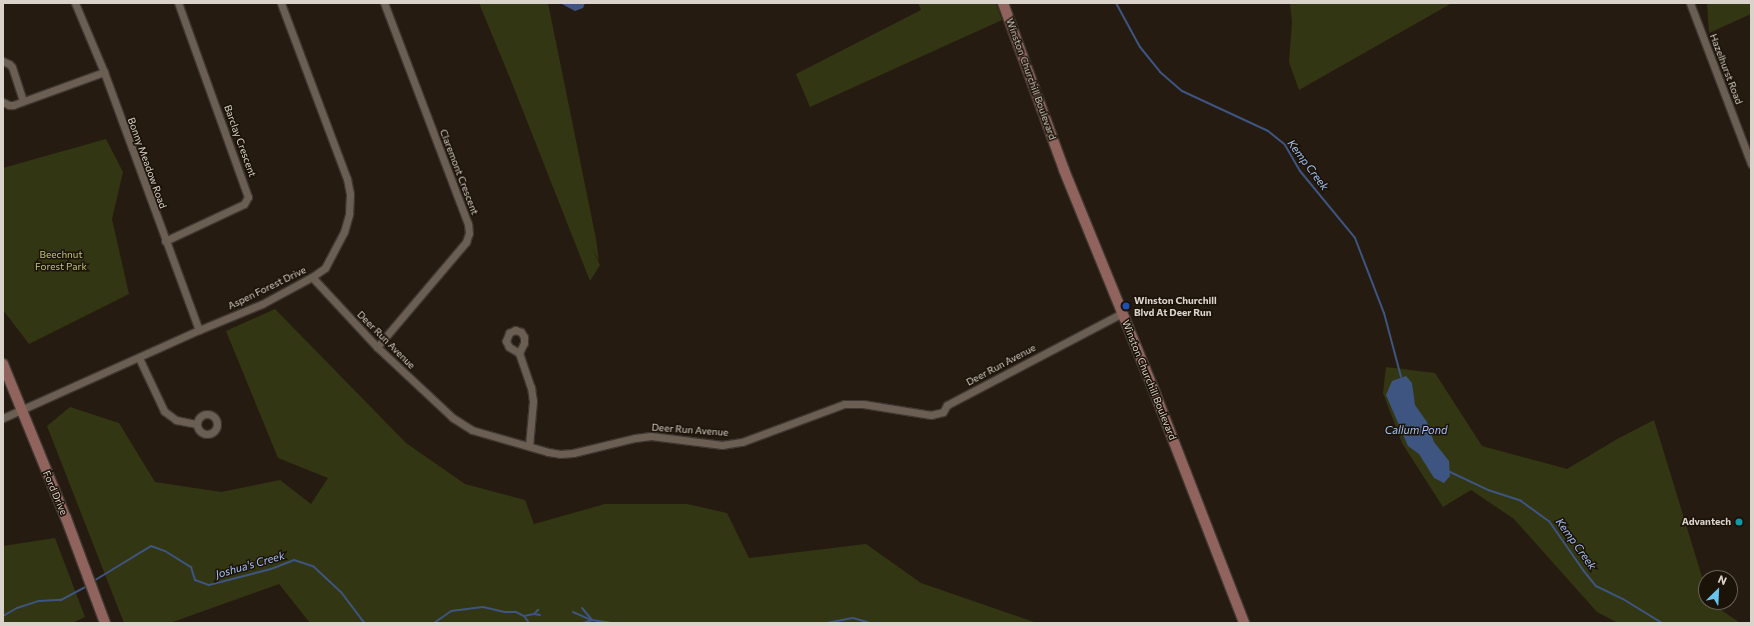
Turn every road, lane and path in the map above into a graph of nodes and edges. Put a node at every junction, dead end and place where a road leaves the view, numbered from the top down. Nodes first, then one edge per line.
1 (75, 3) edge
2 (178, 3) edge
3 (281, 3) edge
4 (384, 3) edge
5 (1003, 3) edge
6 (1690, 3) edge
7 (3, 62) edge
8 (104, 72) junction
9 (24, 100) junction
10 (3, 102) edge
11 (1751, 164) edge
12 (165, 241) junction
13 (312, 277) junction
14 (1122, 314) junction
15 (199, 330) junction
16 (377, 348) junction
17 (519, 353) dead end
18 (139, 358) junction
19 (3, 364) edge
20 (22, 409) junction
21 (3, 418) edge
22 (196, 424) dead end
23 (529, 446) junction
24 (105, 623) edge
25 (1244, 623) edge

1 - 8 street, Bonny Meadow Road
2 - 12 street, Barclay Crescent
3 - 13 street, Aspen Forest Drive
4 - 16 street, Claremont Crescent
5 - 14 main road, Winston Churchill Boulevard
6 - 11 street, Hazelhurst Road
7 - 9 street
8 - 9 street
8 - 12 street, Bonny Meadow Road
9 - 10 street
12 - 15 street, Bonny Meadow Road
13 - 15 street, Aspen Forest Drive
13 - 16 street, Deer Run Avenue
14 - 23 street, Deer Run Avenue
14 - 25 main road, Winston Churchill Boulevard
15 - 18 street, Aspen Forest Drive
16 - 23 street, Deer Run Avenue
17 - 23 street
18 - 20 street, Aspen Forest Drive
18 - 22 street
19 - 20 main road, Ford Drive
20 - 21 street, Aspen Forest Drive
20 - 24 main road, Ford Drive

